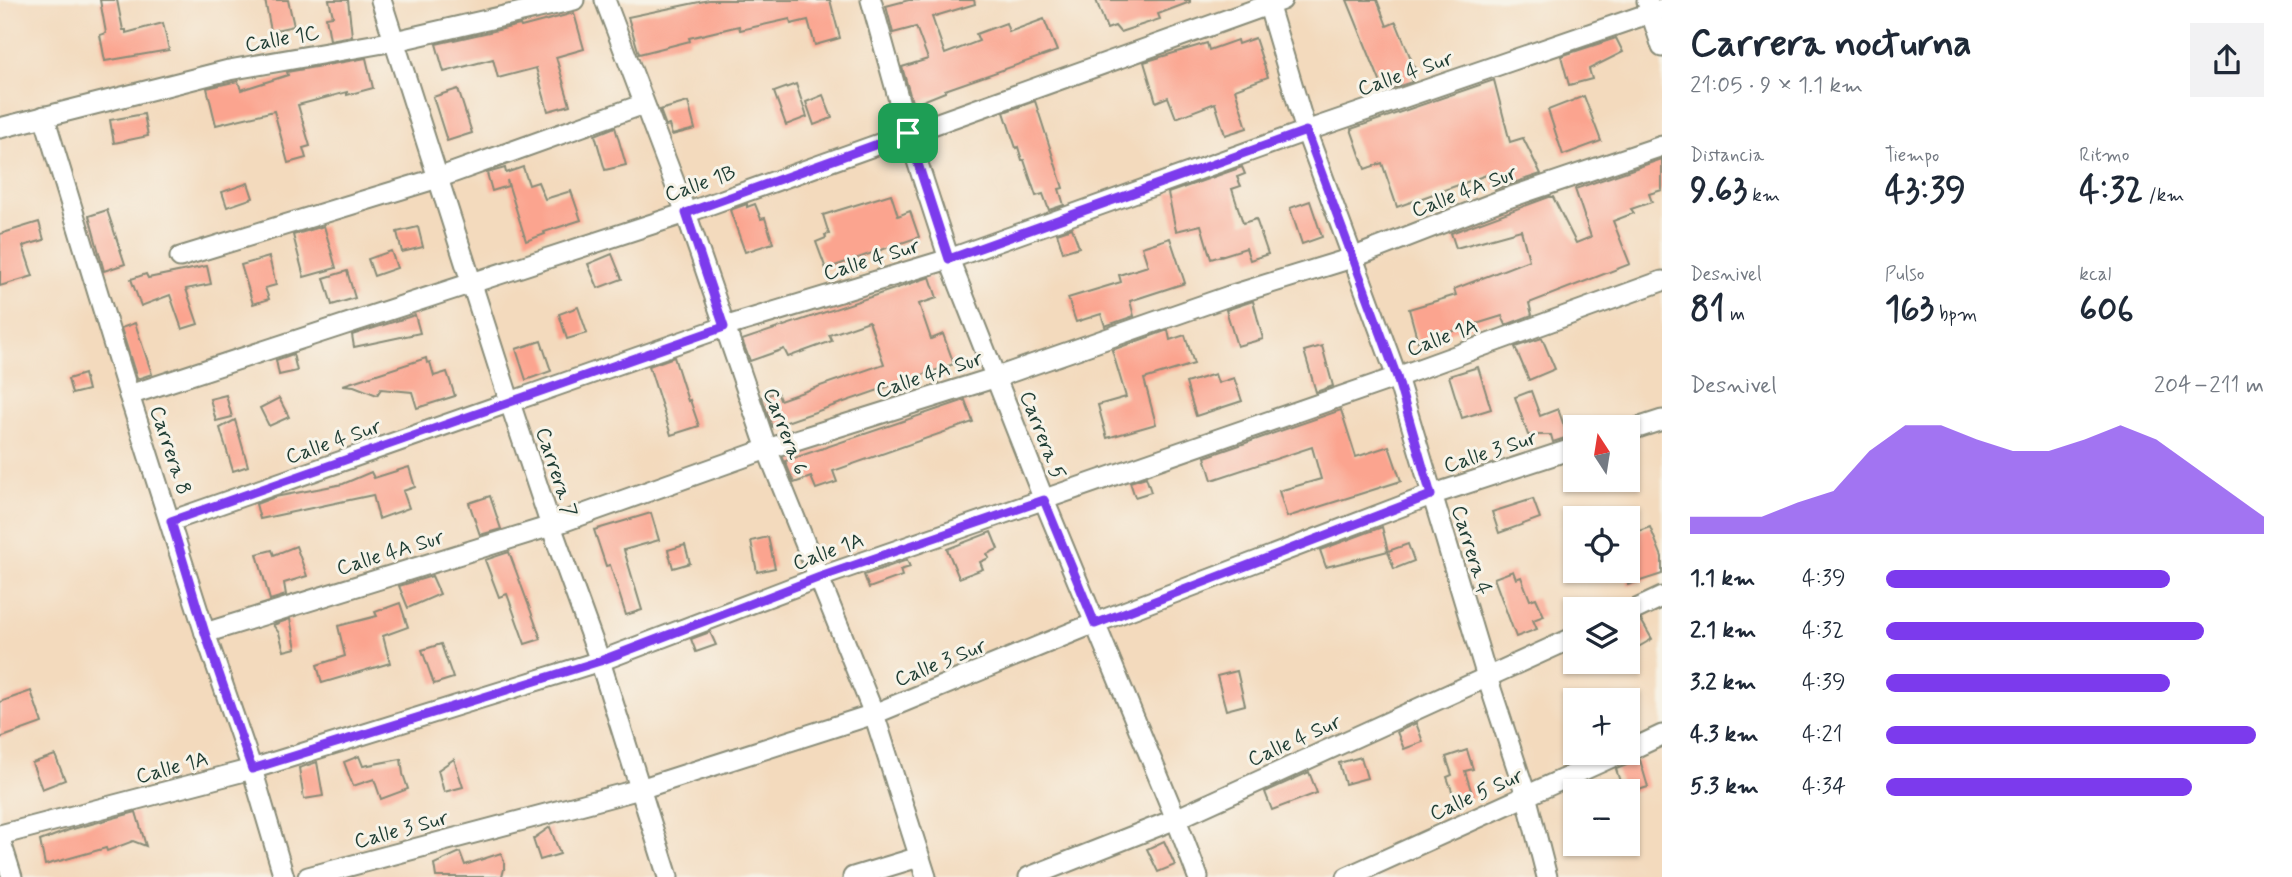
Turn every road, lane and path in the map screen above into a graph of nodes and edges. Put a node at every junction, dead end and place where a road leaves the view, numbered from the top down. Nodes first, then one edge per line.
1 (382, 0) edge
2 (574, 0) edge
3 (605, 0) edge
4 (871, 0) edge
5 (1273, 2) edge
6 (1653, 7) edge
7 (395, 41) junction
8 (1662, 47) edge
9 (644, 104) junction
10 (44, 116) junction
11 (3, 121) edge
12 (1306, 131) junction
13 (908, 133) junction
14 (1662, 146) edge
15 (438, 178) junction
16 (686, 213) junction
17 (180, 257) dead end
18 (1352, 258) junction
19 (949, 259) junction
20 (1662, 281) edge
21 (472, 282) junction
22 (724, 327) junction
23 (997, 377) junction
24 (1397, 377) junction
25 (129, 395) junction
26 (510, 403) junction
27 (1662, 420) edge
28 (1640, 427) edge
29 (767, 449) junction
30 (1563, 452) edge
31 (1431, 495) junction
32 (1044, 500) junction
33 (171, 521) junction
34 (551, 526) junction
35 (820, 577) junction
36 (1662, 597) edge
37 (1640, 607) edge
38 (1095, 624) junction
39 (205, 633) junction
40 (1563, 642) edge
41 (600, 661) junction
42 (1487, 677) junction
43 (874, 714) junction
44 (1662, 736) edge
45 (1640, 746) edge
46 (1595, 765) edge
47 (252, 769) junction
48 (640, 789) junction
49 (1526, 795) junction
50 (1176, 818) junction
51 (0, 837) edge
52 (919, 857) junction
53 (12, 877) edge
54 (284, 877) edge
55 (308, 877) edge
56 (668, 877) edge
57 (853, 877) edge
58 (926, 877) edge
59 (1029, 877) edge
60 (1198, 877) edge
61 (1347, 877) edge
62 (1547, 877) edge

1 - 7 street, Carrera 7
2 - 7 street, Calle 1C
3 - 9 street, Carrera 6
4 - 13 street, Carrera 5
5 - 12 street, Carrera 4
5 - 13 street, Calle 1B
6 - 8 street
6 - 12 street, Calle 4 Sur
7 - 10 street, Calle 1C
7 - 15 street, Carrera 7
9 - 15 street
9 - 16 street, Carrera 6
10 - 11 street, Calle 1C
10 - 25 street, Carrera 8
12 - 18 street, Carrera 4
12 - 19 street, Calle 4 Sur
13 - 16 street, Calle 1B
13 - 19 street, Carrera 5
14 - 18 street, Calle 4A Sur
15 - 17 street
15 - 21 street, Carrera 7
16 - 21 street, Calle 1B
16 - 22 street, Carrera 6
18 - 23 street, Calle 4A Sur
18 - 24 street, Carrera 4
19 - 22 street, Calle 4 Sur
19 - 23 street, Carrera 5
20 - 24 street, Calle 1A
21 - 25 street, Calle 1B
21 - 26 street, Carrera 7
22 - 26 street, Calle 4 Sur
22 - 29 street, Carrera 6
23 - 29 street, Calle 4A Sur
23 - 32 street, Carrera 5
24 - 31 street, Carrera 4
24 - 32 street, Calle 1A
25 - 33 street, Carrera 8
26 - 33 street, Calle 4 Sur
26 - 34 street, Carrera 7
27 - 28 street
29 - 34 street, Calle 4A Sur
29 - 35 street, Carrera 6
30 - 31 street, Calle 3 Sur
31 - 38 street, Calle 3 Sur
31 - 42 street, Carrera 4
32 - 35 street, Calle 1A
32 - 38 street, Carrera 5
33 - 39 street, Carrera 8
34 - 39 street, Calle 4A Sur
34 - 41 street, Carrera 7
35 - 41 street, Calle 1A
35 - 43 street, Carrera 6
36 - 37 street
38 - 43 street, Calle 3 Sur
38 - 50 street, Carrera 5
39 - 47 street, Carrera 8
40 - 42 street, Calle 4 Sur
41 - 47 street, Calle 1A
41 - 48 street, Carrera 7
42 - 49 street, Carrera 4
42 - 50 street, Calle 4 Sur
43 - 48 street, Calle 3 Sur
43 - 52 street, Carrera 6
44 - 45 street, Calle 5 Sur
46 - 49 street, Calle 5 Sur
47 - 51 street, Calle 1A
47 - 54 street, Carrera 8
48 - 55 street, Calle 3 Sur
48 - 56 street, Carrera 7
49 - 61 street, Calle 5 Sur
49 - 62 street, Carrera 4
50 - 59 street, Calle 4 Sur
50 - 60 street, Carrera 5
51 - 53 street
52 - 57 street
52 - 58 street, Carrera 6

